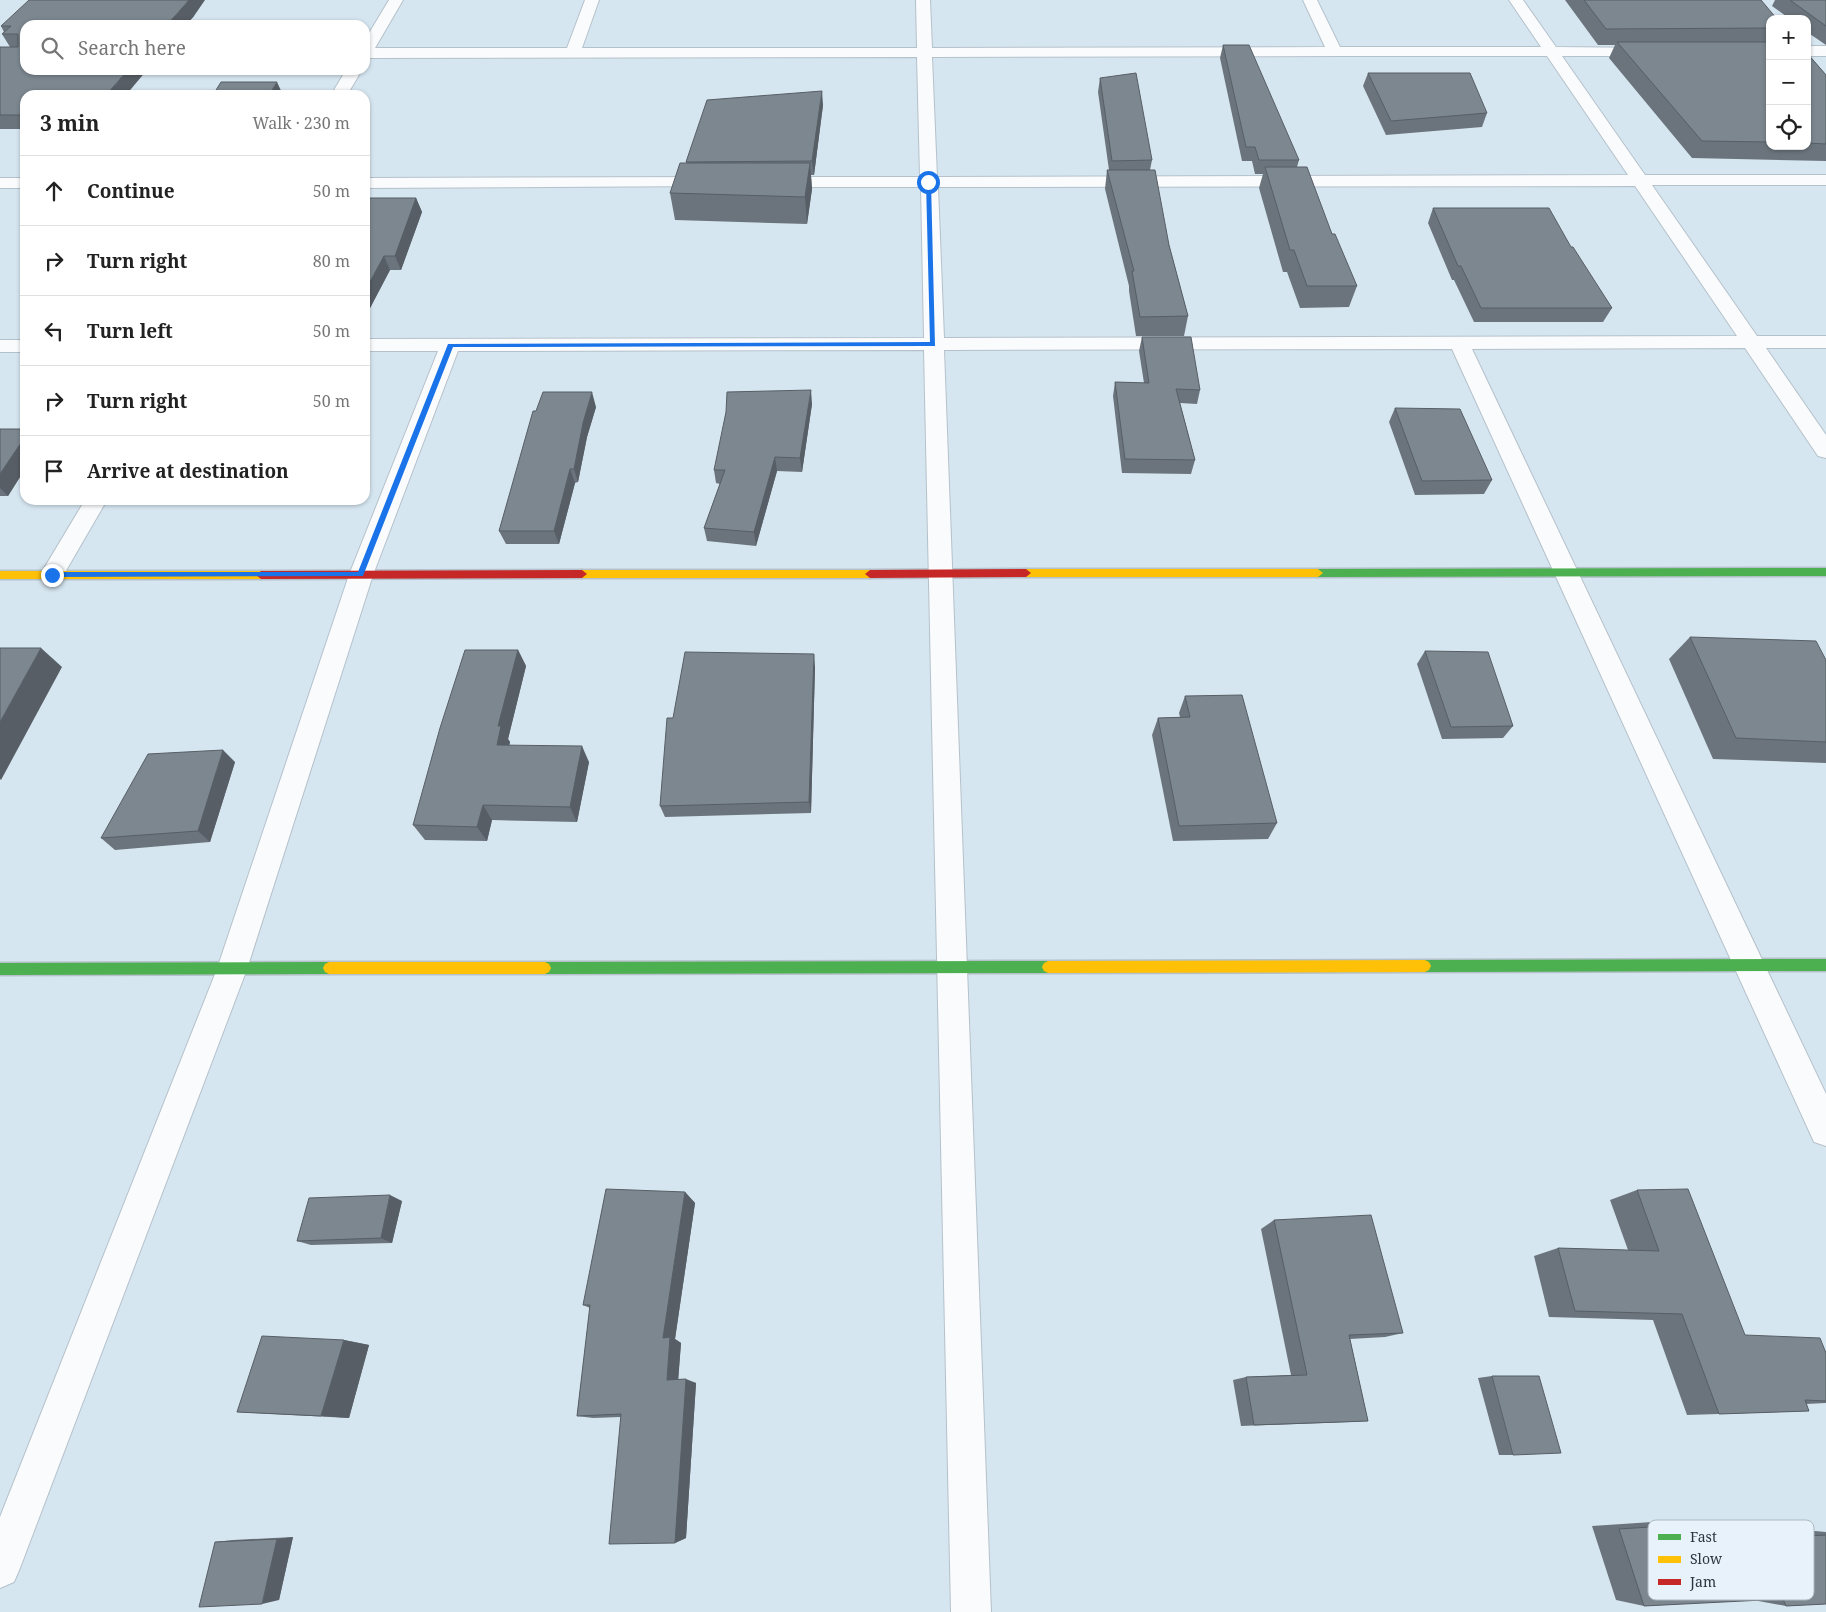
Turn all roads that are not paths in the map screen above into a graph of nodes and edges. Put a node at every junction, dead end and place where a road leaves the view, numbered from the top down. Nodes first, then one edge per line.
1 (396, 0) edge
2 (592, 0) edge
3 (923, 0) edge
4 (1310, 0) edge
5 (1516, 0) edge
6 (370, 44) edge
7 (1660, 51) edge
8 (1811, 51) edge
9 (1826, 51) edge
10 (924, 52) junction
11 (1335, 52) junction
12 (1551, 52) junction
13 (370, 53) edge
14 (573, 53) junction
15 (351, 75) edge
16 (343, 90) edge
17 (1640, 180) junction
18 (1826, 180) edge
19 (730, 182) edge
20 (760, 182) edge
21 (928, 182) junction
22 (0, 183) edge
23 (20, 183) edge
24 (370, 183) edge
25 (1751, 342) junction
26 (1826, 342) edge
27 (1459, 343) junction
28 (933, 344) junction
29 (370, 345) edge
30 (450, 345) junction
31 (0, 346) edge
32 (20, 346) edge
33 (1826, 451) edge
34 (93, 505) edge
35 (1564, 572) junction
36 (1826, 572) edge
37 (940, 574) junction
38 (0, 575) edge
39 (52, 575) junction
40 (361, 575) junction
41 (1750, 965) junction
42 (1826, 965) edge
43 (954, 967) junction
44 (0, 969) edge
45 (232, 969) junction
46 (1826, 1130) edge
47 (0, 1568) edge
48 (971, 1612) edge

1 - 6 street
2 - 14 street
3 - 10 street
4 - 11 street
5 - 12 street
7 - 12 street
8 - 9 street
10 - 11 street
10 - 14 street
10 - 21 street
11 - 12 street
12 - 17 street
13 - 14 street
15 - 16 street
17 - 18 street
17 - 21 street
17 - 25 street
19 - 24 street
20 - 21 street
21 - 28 street
22 - 23 street
25 - 26 street
25 - 27 street
25 - 33 street
27 - 28 street
27 - 35 street
28 - 30 street
28 - 37 street
29 - 30 street
30 - 40 street
31 - 32 street
34 - 39 street
35 - 36 street
35 - 37 street
35 - 41 street
37 - 40 street
37 - 43 street
38 - 39 street
39 - 40 street
40 - 45 street
41 - 42 street
41 - 43 street
41 - 46 street
43 - 45 street
43 - 48 street
44 - 45 street
45 - 47 street

